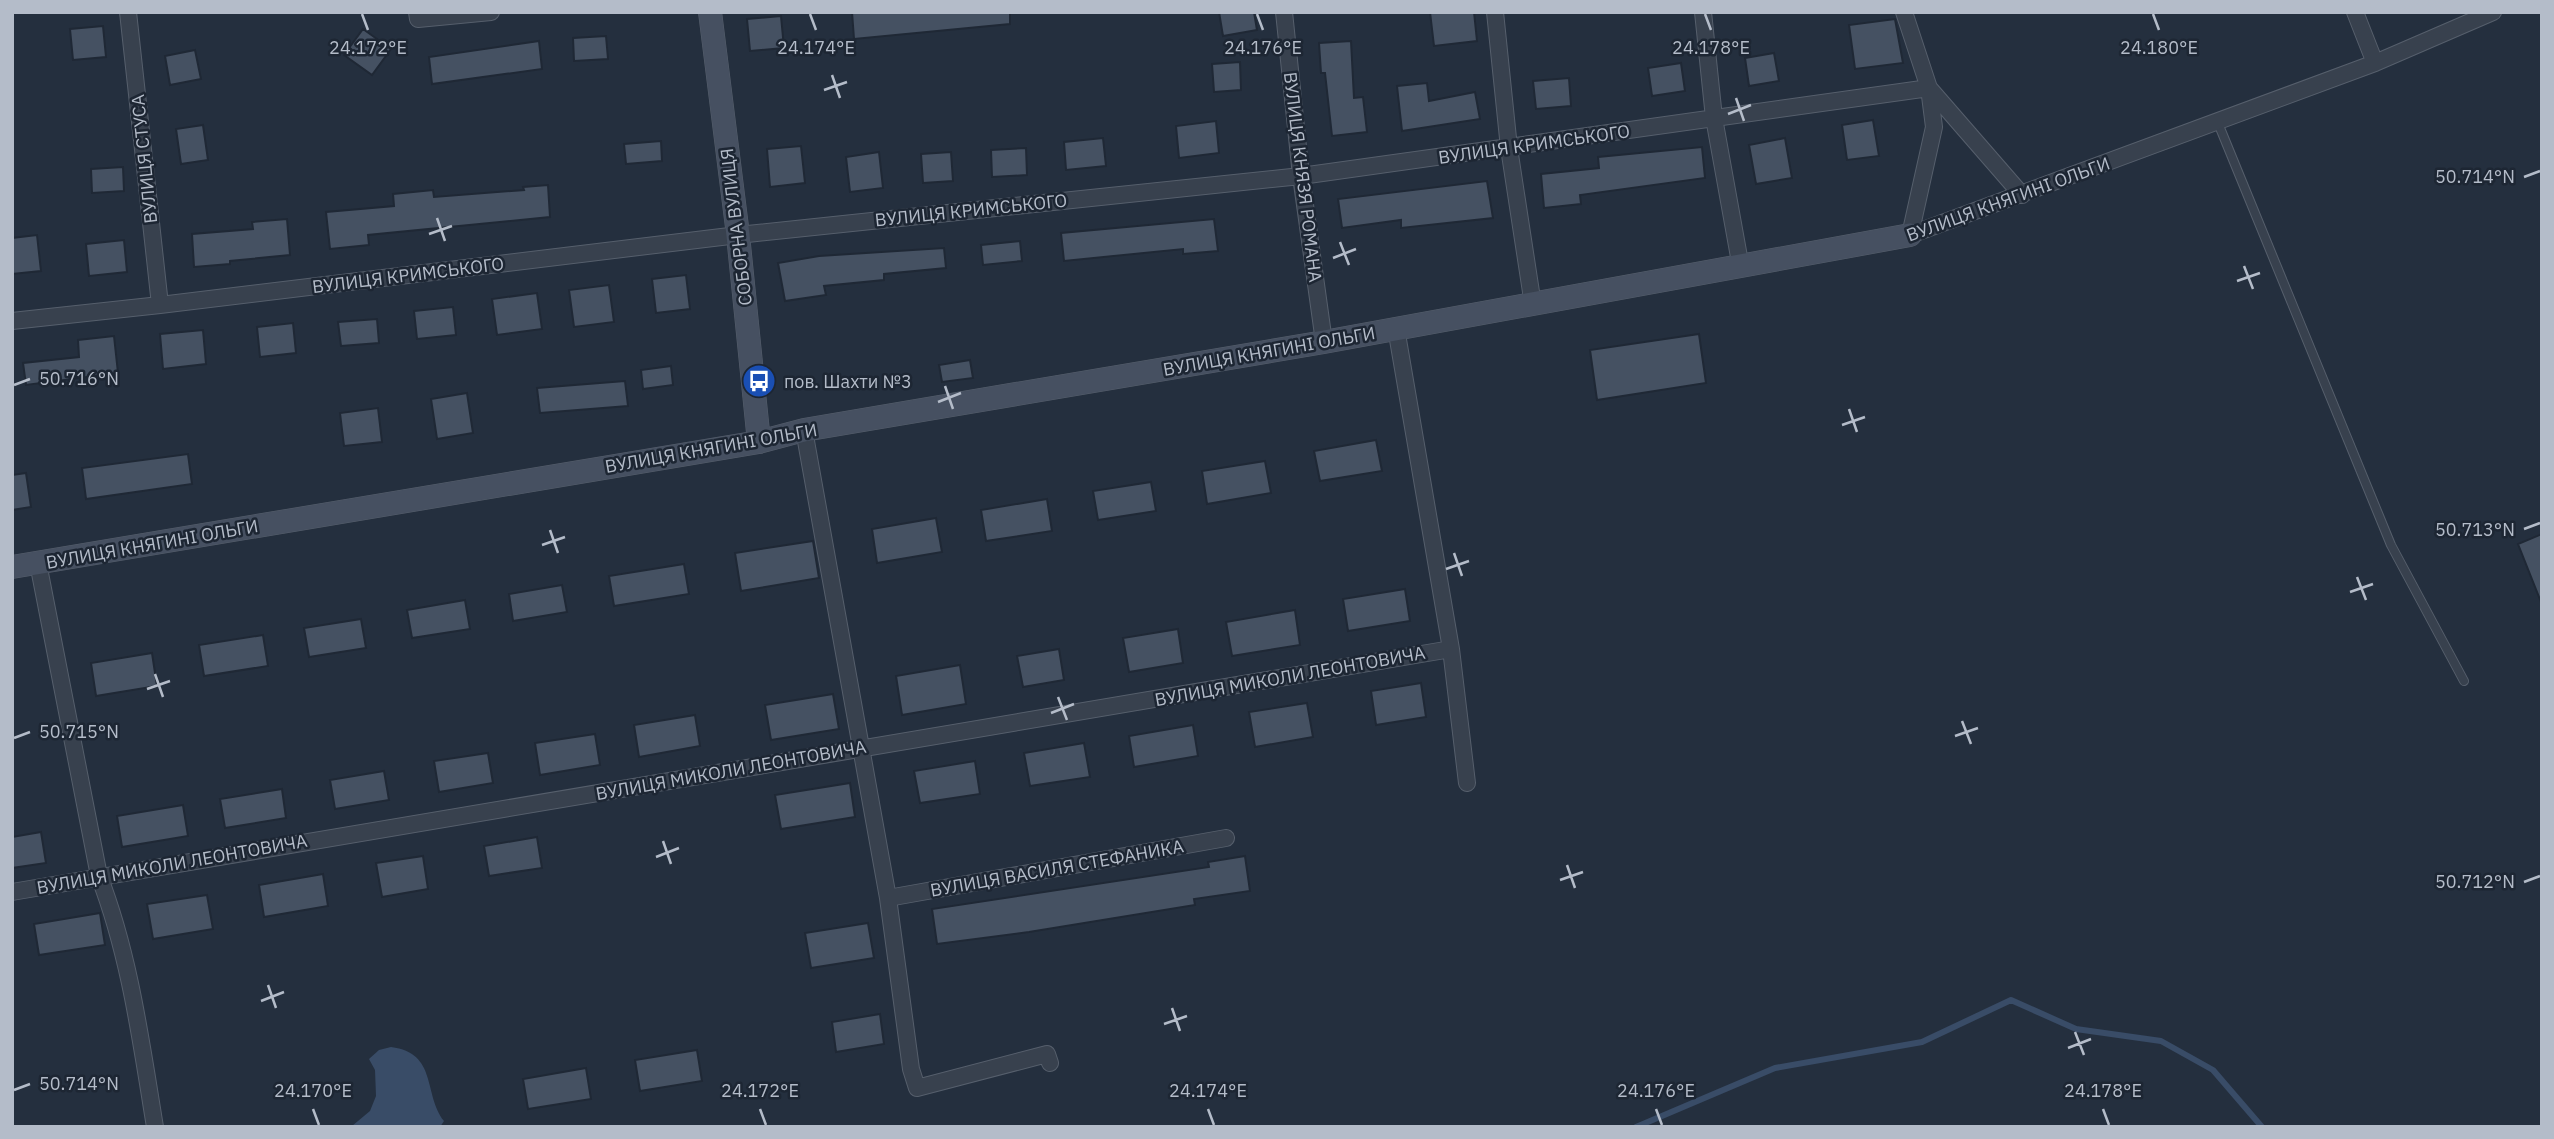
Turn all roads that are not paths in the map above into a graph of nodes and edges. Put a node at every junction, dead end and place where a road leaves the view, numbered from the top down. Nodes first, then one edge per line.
1 (128, 12) edge
2 (417, 12) edge
3 (491, 12) edge
4 (710, 12) edge
5 (1283, 12) edge
6 (1495, 12) edge
7 (1703, 12) edge
8 (1904, 12) edge
9 (2355, 12) edge
10 (2493, 12) edge
11 (2375, 63) junction
12 (1929, 88) junction
13 (1714, 118) junction
14 (2218, 123) junction
15 (1509, 148) junction
16 (1301, 176) junction
17 (2022, 195) junction
18 (738, 235) junction
19 (1910, 235) junction
20 (1741, 268) junction
21 (160, 305) junction
22 (1533, 305) junction
23 (12, 321) edge
24 (1396, 328) junction
25 (1324, 342) junction
26 (804, 430) junction
27 (759, 442) junction
28 (38, 563) junction
29 (12, 567) edge
30 (1451, 649) junction
31 (2464, 681) dead end
32 (860, 748) junction
33 (1466, 783) dead end
34 (1226, 838) dead end
35 (99, 876) junction
36 (12, 892) edge
37 (888, 898) junction
38 (1050, 1063) dead end
39 (155, 1127) edge

1 - 21 street, ВУЛИЦЯ СТУСА
2 - 3 street
4 - 18 street, СОБОРНА ВУЛИЦЯ
5 - 16 street, ВУЛИЦЯ КНЯЗЯ РОМАНА
6 - 15 street
7 - 13 street
8 - 12 street
9 - 11 street
10 - 11 street, ВУЛИЦЯ КНЯГИНІ ОЛЬГИ
11 - 14 street, ВУЛИЦЯ КНЯГИНІ ОЛЬГИ
12 - 13 street, ВУЛИЦЯ КРИМСЬКОГО
12 - 17 street
12 - 19 street
13 - 15 street, ВУЛИЦЯ КРИМСЬКОГО
13 - 20 street
14 - 17 street, ВУЛИЦЯ КНЯГИНІ ОЛЬГИ
14 - 31 lane
15 - 16 street, ВУЛИЦЯ КРИМСЬКОГО
15 - 22 street
16 - 18 street, ВУЛИЦЯ КРИМСЬКОГО
16 - 25 street, ВУЛИЦЯ КНЯЗЯ РОМАНА
17 - 19 street, ВУЛИЦЯ КНЯГИНІ ОЛЬГИ
18 - 21 street, ВУЛИЦЯ КРИМСЬКОГО
18 - 27 street, СОБОРНА ВУЛИЦЯ
19 - 20 street, ВУЛИЦЯ КНЯГИНІ ОЛЬГИ
20 - 22 street, ВУЛИЦЯ КНЯГИНІ ОЛЬГИ
21 - 23 street, ВУЛИЦЯ КРИМСЬКОГО
22 - 24 street, ВУЛИЦЯ КНЯГИНІ ОЛЬГИ
24 - 25 street, ВУЛИЦЯ КНЯГИНІ ОЛЬГИ
24 - 30 street
25 - 26 street, ВУЛИЦЯ КНЯГИНІ ОЛЬГИ
26 - 27 street, ВУЛИЦЯ КНЯГИНІ ОЛЬГИ
26 - 32 street
27 - 28 street, ВУЛИЦЯ КНЯГИНІ ОЛЬГИ
28 - 29 street, ВУЛИЦЯ КНЯГИНІ ОЛЬГИ
28 - 35 street
30 - 32 street, ВУЛИЦЯ МИКОЛИ ЛЕОНТОВИЧА
30 - 33 street
32 - 35 street, ВУЛИЦЯ МИКОЛИ ЛЕОНТОВИЧА
32 - 37 street
34 - 37 street, ВУЛИЦЯ ВАСИЛЯ СТЕФАНИКА
35 - 36 street, ВУЛИЦЯ МИКОЛИ ЛЕОНТОВИЧА
35 - 39 street
37 - 38 street

